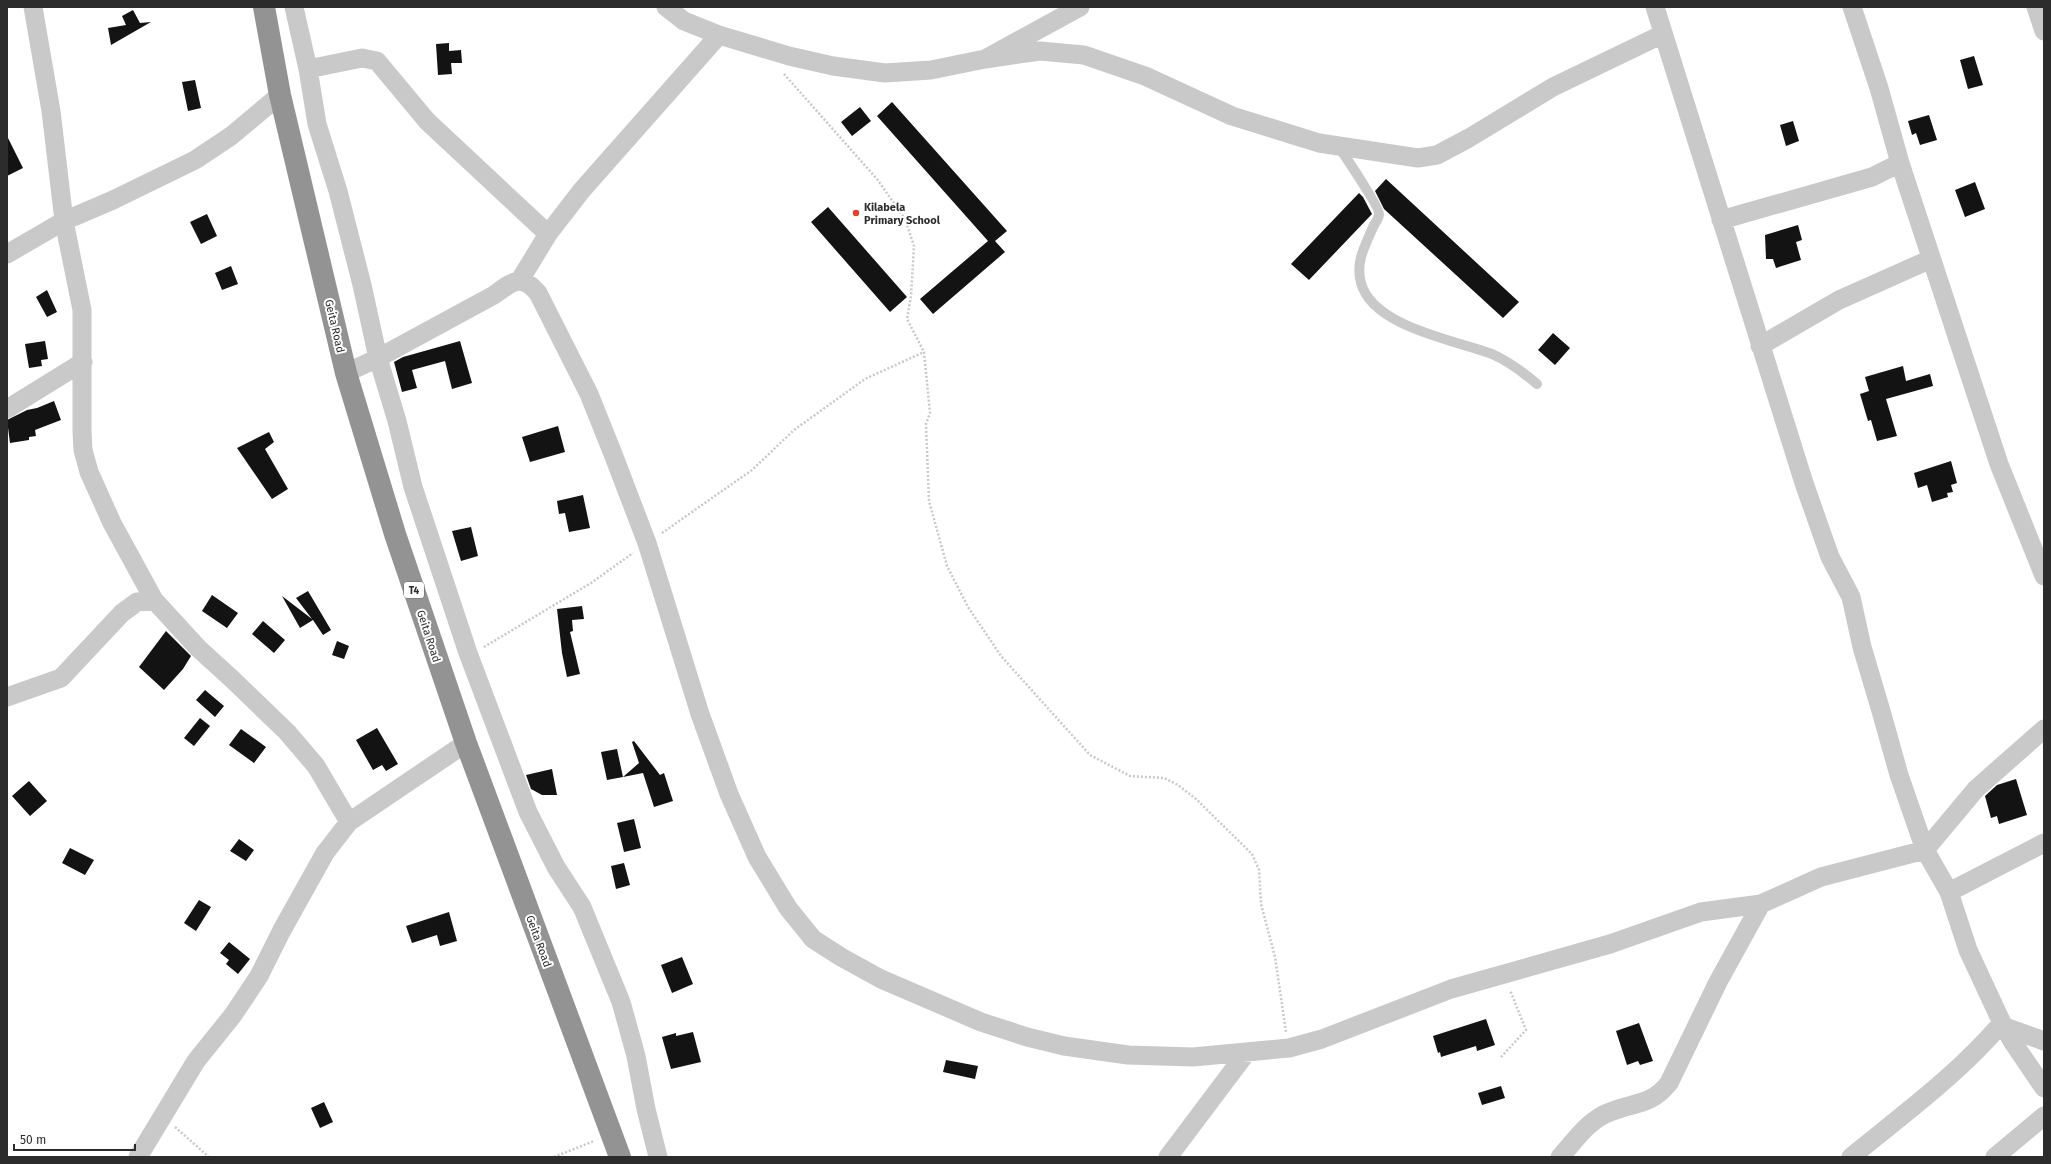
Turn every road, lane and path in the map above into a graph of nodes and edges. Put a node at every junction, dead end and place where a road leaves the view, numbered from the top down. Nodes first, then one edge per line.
1 (33, 7) edge
2 (264, 7) edge
3 (294, 7) edge
4 (666, 7) edge
5 (1080, 7) edge
6 (1655, 7) edge
7 (1852, 7) edge
8 (2036, 7) edge
9 (2044, 31) edge
10 (1663, 34) junction
11 (718, 35) junction
12 (986, 60) junction
13 (308, 69) junction
14 (780, 69) dead end
15 (280, 96) junction
16 (1339, 147) junction
17 (1900, 164) junction
18 (1721, 220) junction
19 (64, 221) junction
20 (548, 234) junction
21 (7, 254) edge
22 (1931, 259) junction
23 (520, 280) junction
24 (1760, 346) junction
25 (924, 352) junction
26 (378, 358) junction
27 (83, 362) junction
28 (346, 373) junction
29 (1538, 384) dead end
30 (7, 409) edge
31 (647, 543) junction
32 (2044, 576) edge
33 (154, 600) junction
34 (468, 653) junction
35 (7, 697) edge
36 (2044, 729) edge
37 (466, 743) junction
38 (349, 822) junction
39 (2044, 843) edge
40 (1925, 850) junction
41 (1949, 892) junction
42 (1761, 904) junction
43 (1503, 973) junction
44 (2004, 1025) junction
45 (2044, 1040) edge
46 (1289, 1048) junction
47 (1247, 1052) junction
48 (1501, 1057) dead end
49 (2044, 1088) edge
50 (161, 1116) junction
51 (2044, 1116) edge
52 (611, 1134) junction
53 (138, 1157) edge
54 (209, 1157) edge
55 (554, 1157) edge
56 (620, 1157) edge
57 (658, 1157) edge
58 (1168, 1157) edge
59 (1560, 1157) edge
60 (1851, 1157) edge
61 (1995, 1157) edge

1 - 19 street
2 - 15 highway, Geita Road / T4
3 - 13 street
4 - 11 street
5 - 12 street
6 - 10 street
7 - 17 street
8 - 9 street
10 - 16 street
10 - 18 street
11 - 12 street
11 - 20 street
12 - 16 street
13 - 20 street
13 - 26 street
14 - 25 path
15 - 19 street
15 - 28 highway, Geita Road / T4
16 - 29 lane
17 - 18 street
17 - 22 street
18 - 24 street
19 - 21 street
19 - 27 street
20 - 23 street
22 - 24 street
22 - 32 street
23 - 26 street
23 - 31 street
24 - 40 street
25 - 31 path
25 - 46 path
26 - 28 street
26 - 34 street
27 - 30 street
27 - 33 street
28 - 37 highway, Geita Road / T4
31 - 34 path
31 - 47 street
33 - 35 street
33 - 38 street
34 - 57 street
36 - 40 street
37 - 38 street
37 - 52 highway, Geita Road / T4
38 - 50 street
39 - 41 street
40 - 41 street
40 - 42 street
41 - 44 street
42 - 43 street
42 - 59 street
43 - 46 street
43 - 48 path
44 - 45 street
44 - 49 street
44 - 60 street
46 - 47 street
47 - 58 street
50 - 53 street
50 - 54 path
51 - 61 street
52 - 55 path
52 - 56 highway, Geita Road / T4

